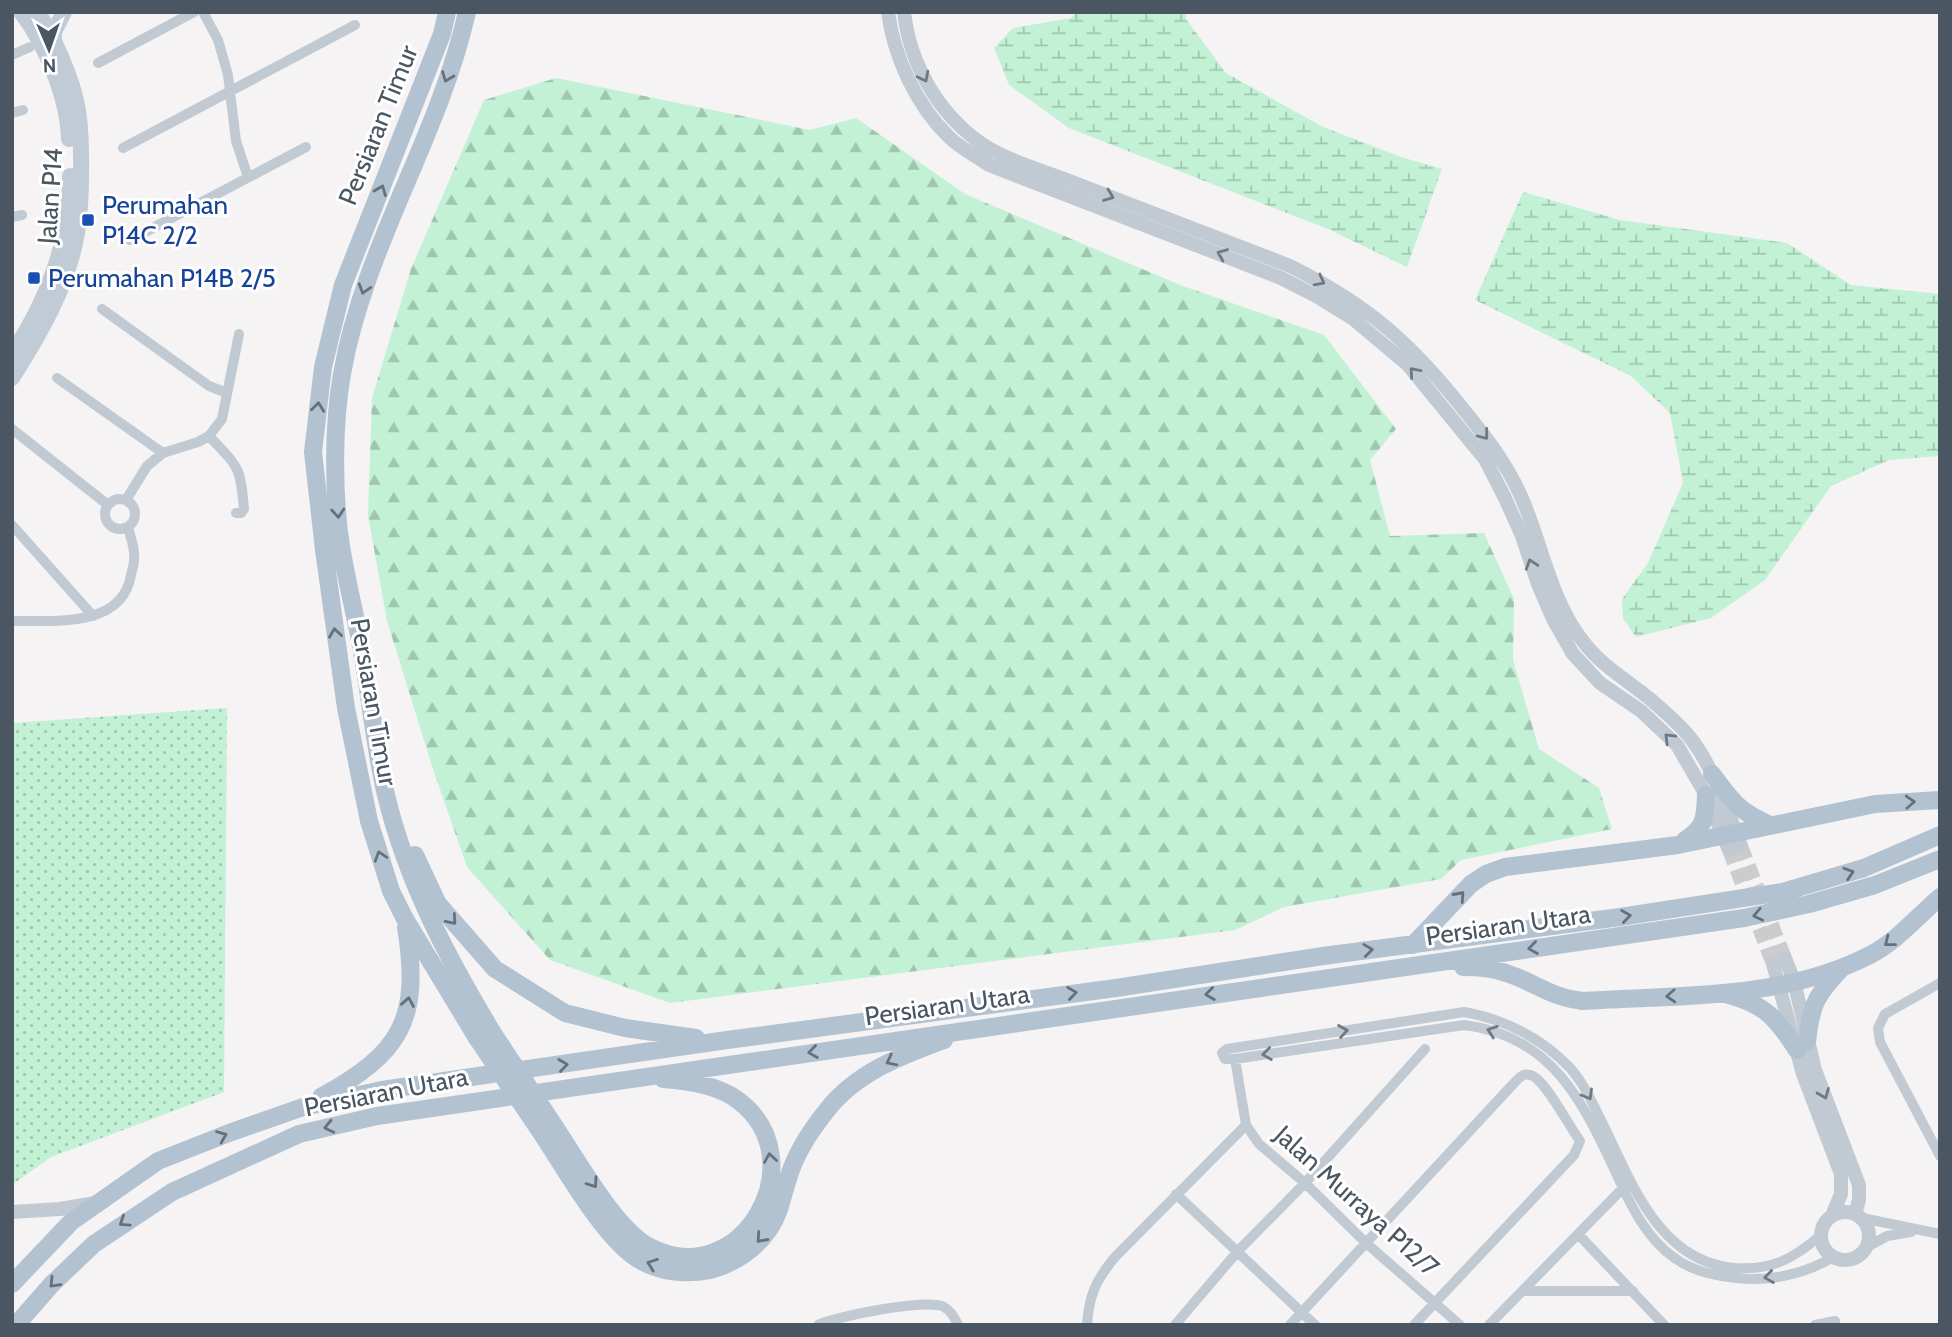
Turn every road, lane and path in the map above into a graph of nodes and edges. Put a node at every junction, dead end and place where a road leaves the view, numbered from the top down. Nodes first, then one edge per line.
1 (64, 12) edge
2 (194, 12) edge
3 (204, 12) edge
4 (447, 12) edge
5 (467, 12) edge
6 (888, 12) edge
7 (904, 12) edge
8 (37, 16) edge
9 (355, 25) dead end
10 (54, 46) junction
11 (30, 47) dead end
12 (12, 55) edge
13 (98, 63) dead end
14 (231, 90) junction
15 (306, 147) dead end
16 (123, 148) dead end
17 (248, 177) junction
18 (130, 240) dead end
19 (103, 309) dead end
20 (239, 334) dead end
21 (12, 354) edge
22 (57, 378) dead end
23 (12, 379) edge
24 (227, 393) junction
25 (14, 427) edge
26 (209, 436) junction
27 (163, 453) junction
28 (126, 500) junction
29 (108, 505) junction
30 (236, 513) dead end
31 (12, 525) edge
32 (128, 527) junction
33 (93, 616) junction
34 (12, 621) edge
35 (1712, 774) junction
36 (386, 795) junction
37 (1706, 795) junction
38 (1940, 800) edge
39 (1770, 825) junction
40 (1940, 835) edge
41 (1732, 841) junction
42 (1678, 845) junction
43 (1940, 859) edge
44 (1940, 897) edge
45 (405, 919) junction
46 (1413, 945) junction
47 (1779, 961) tunnel mouth
48 (1423, 964) junction
49 (1843, 967) junction
50 (1787, 983) junction
51 (1940, 983) edge
52 (1723, 993) junction
53 (977, 1027) junction
54 (485, 1037) junction
55 (727, 1040) junction
56 (1802, 1046) junction
57 (1425, 1049) dead end
58 (633, 1077) junction
59 (303, 1107) junction
60 (1246, 1125) junction
61 (1940, 1156) edge
62 (1305, 1183) junction
63 (1627, 1185) junction
64 (1176, 1194) junction
65 (96, 1203) junction
66 (12, 1212) edge
67 (1832, 1216) junction
68 (1858, 1216) junction
69 (1921, 1231) junction
70 (1578, 1234) junction
71 (1940, 1234) edge
72 (1821, 1235) junction
73 (1366, 1242) junction
74 (1867, 1247) junction
75 (1238, 1251) junction
76 (1833, 1257) junction
77 (718, 1260) junction
78 (12, 1284) edge
79 (1523, 1291) junction
80 (1633, 1291) junction
81 (1434, 1302) junction
82 (1300, 1312) junction
83 (1835, 1321) dead end
84 (16, 1325) edge
85 (818, 1325) edge
86 (958, 1325) edge
87 (1087, 1325) edge
88 (1175, 1325) edge
89 (1290, 1325) edge
90 (1315, 1325) edge
91 (1414, 1325) edge
92 (1460, 1325) edge
93 (1489, 1325) edge
94 (1664, 1325) edge
95 (1815, 1325) edge

1 - 10 main road
2 - 13 street
3 - 14 street
45 -> 4 main road, Persiaran Timur
5 -> 36 main road, Persiaran Timur
37 -> 6 street
7 -> 35 street
8 - 10 main road, Jalan P14
8 - 21 main road, Jalan P14
9 - 14 street
10 - 23 main road, Jalan P14
11 - 12 street
14 - 16 street
14 - 17 street
15 - 17 street
17 - 18 street
19 - 24 street
20 - 24 street
22 - 27 street
24 - 26 street
25 - 29 street
26 - 27 street
26 - 30 street
27 - 28 street
28 - 29 street
28 - 32 street
29 - 32 street
31 - 33 street
32 - 33 street
33 - 34 street
35 - 39 main road
35 - 41 street
36 - 54 main road, Persiaran Timur
36 -> 55 main road
37 - 41 street
37 - 42 main road
39 -> 38 main road
39 - 41 main road
46 -> 40 main road, Persiaran Utara
41 - 42 main road
46 -> 42 main road
43 -> 48 main road, Persiaran Utara
44 -> 49 main road
45 - 54 main road, Persiaran Timur
59 -> 45 main road
55 -> 46 main road, Persiaran Utara
47 - 50 street
52 -> 48 main road
48 -> 53 main road, Persiaran Utara
49 - 50 main road
49 - 56 main road
50 - 52 main road
50 - 56 street
51 - 61 street
52 - 56 main road
53 -> 58 main road, Persiaran Utara
53 -> 77 main road
54 - 77 main road, Persiaran Timur, bridge
59 -> 55 main road, Persiaran Utara
56 - 67 street
56 -> 68 street
57 - 62 street
77 -> 58 main road
58 -> 84 main road, Persiaran Utara
65 -> 59 main road, Persiaran Utara
60 - 62 street, Jalan Murraya P12/7
60 - 63 street, Jalan Murraya P12/7
60 - 64 street
62 - 73 street, Jalan Murraya P12/7
62 - 75 street
63 - 70 street
63 - 72 street
76 -> 63 street
64 - 75 street
64 - 87 street
65 - 66 street
65 - 78 main road, Persiaran Utara
67 - 68 street
67 - 72 street
68 - 69 street
68 - 74 street
69 - 71 street
69 - 74 street
70 - 79 street
70 - 80 street
72 - 76 street
73 - 81 street, Jalan Murraya P12/7
73 - 81 street
73 - 82 street
74 - 76 street
75 - 82 street
75 - 88 street
79 - 80 street
79 - 93 street
80 - 94 street
81 - 91 street
81 - 92 street, Jalan Murraya P12/7
82 - 89 street
82 - 90 street
83 - 95 street
85 - 86 street

